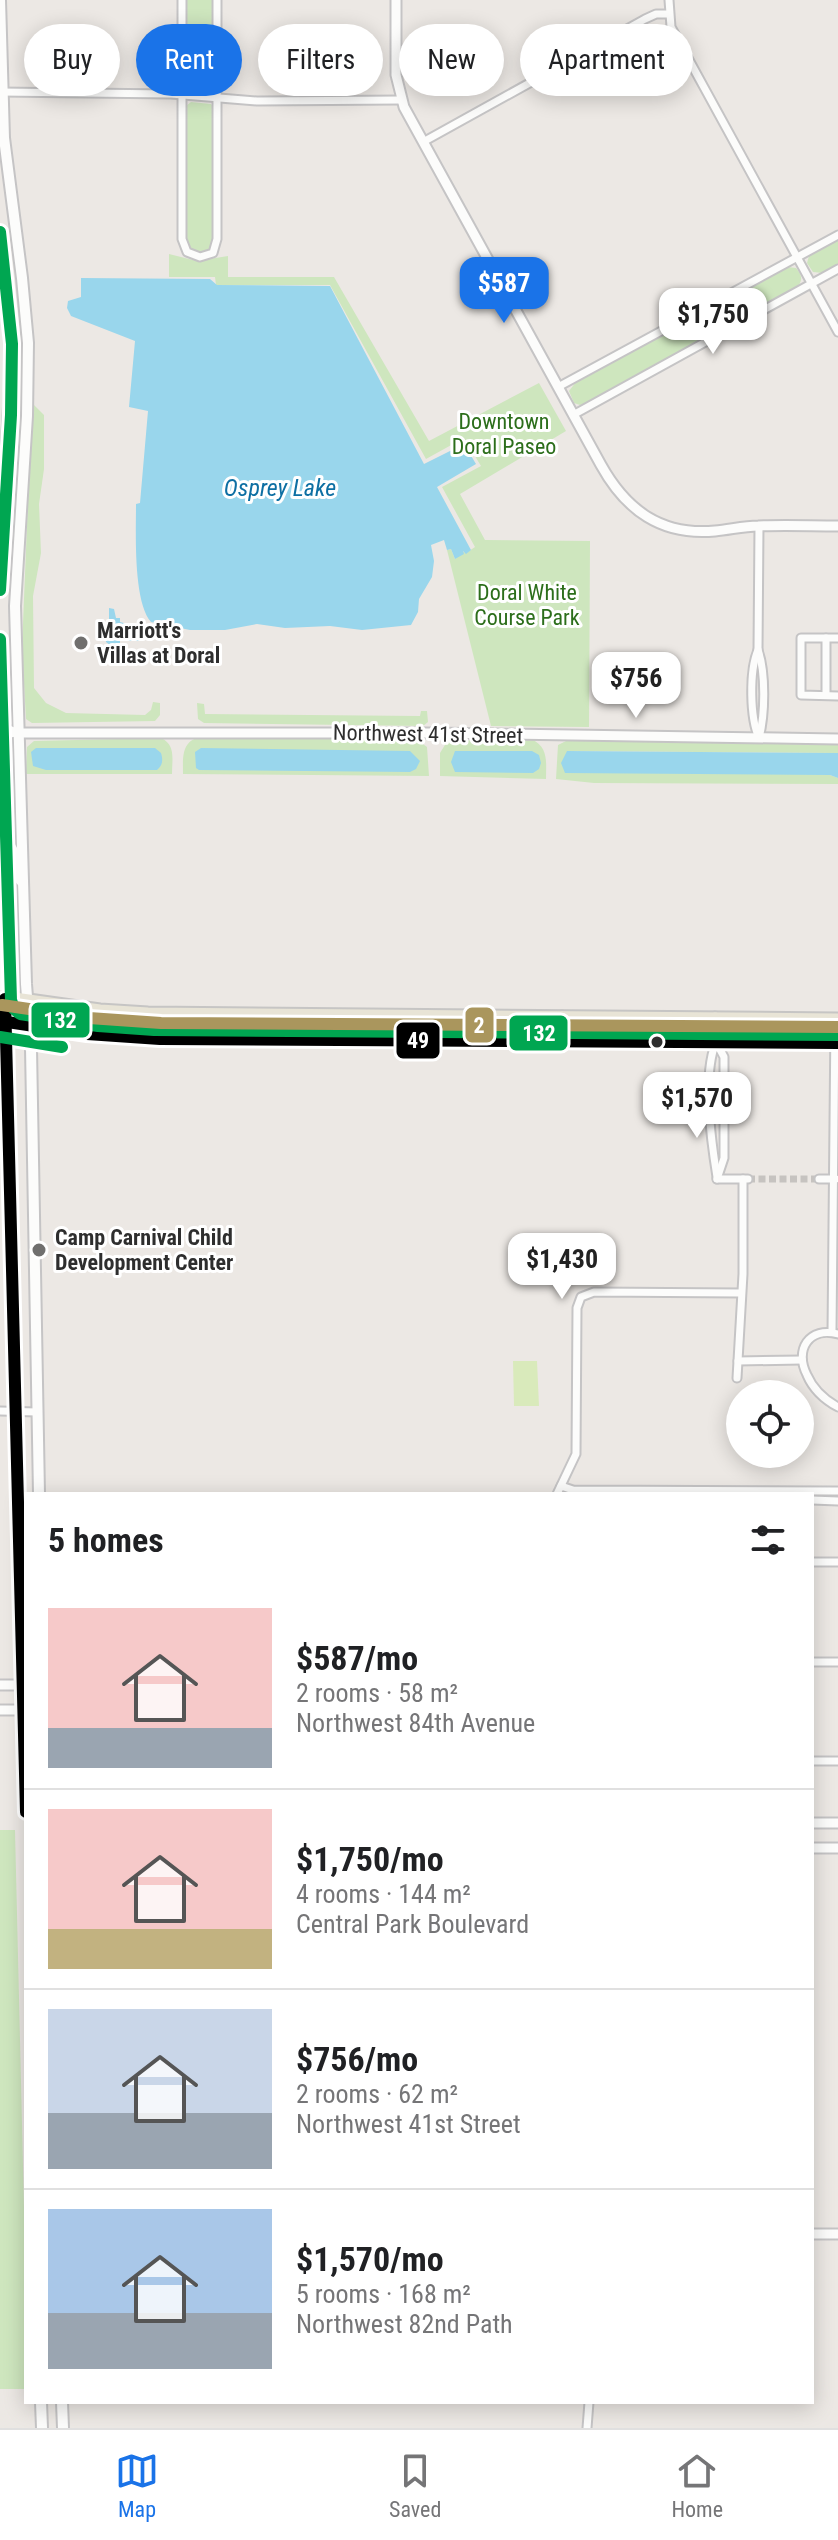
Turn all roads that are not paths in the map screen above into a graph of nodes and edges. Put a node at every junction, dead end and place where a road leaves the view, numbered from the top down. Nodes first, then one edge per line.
1 (0, 0) edge
2 (182, 0) edge
3 (217, 0) edge
4 (396, 0) edge
5 (669, 0) edge
6 (669, 14) junction
7 (182, 24) edge
8 (1, 92) edge
9 (136, 94) edge
10 (181, 96) edge
11 (199, 96) edge
12 (217, 98) junction
13 (401, 100) junction
14 (423, 142) junction
15 (838, 235) edge
16 (0, 243) edge
17 (797, 257) junction
18 (838, 269) edge
19 (812, 284) junction
20 (838, 332) edge
21 (11, 374) junction
22 (28, 375) junction
23 (558, 387) junction
24 (573, 415) junction
25 (759, 526) junction
26 (838, 526) edge
27 (0, 556) edge
28 (826, 638) junction
29 (838, 638) edge
30 (826, 695) junction
31 (838, 696) edge
32 (0, 725) edge
33 (18, 733) junction
34 (0, 736) edge
35 (759, 738) junction
36 (838, 739) edge
37 (0, 798) edge
38 (1, 826) edge
39 (22, 883) junction
40 (2, 996) edge
41 (27, 1000) junction
42 (282, 1015) junction
43 (562, 1017) junction
44 (715, 1018) junction
45 (837, 1019) edge
46 (3, 1021) edge
47 (29, 1025) junction
48 (242, 1039) junction
49 (562, 1041) junction
50 (716, 1042) junction
51 (836, 1043) edge
52 (710, 1099) junction
53 (724, 1099) junction
54 (717, 1179) junction
55 (819, 1179) tunnel mouth
56 (836, 1179) edge
57 (34, 1280) junction
58 (12, 1281) junction
59 (741, 1293) junction
60 (835, 1333) edge
61 (802, 1360) junction
62 (738, 1361) junction
63 (737, 1378) dead end
64 (838, 1407) edge
65 (0, 1411) edge
66 (16, 1412) junction
67 (37, 1412) junction
68 (559, 1490) edge
69 (838, 1491) edge
70 (39, 1492) edge
71 (701, 1492) edge
72 (814, 1500) edge
73 (838, 1501) edge
74 (814, 1562) edge
75 (838, 1562) edge
76 (814, 1662) edge
77 (838, 1662) edge
78 (24, 1684) edge
79 (0, 1685) edge
80 (0, 1710) edge
81 (24, 1710) edge
82 (814, 1761) edge
83 (838, 1761) edge
84 (814, 1823) edge
85 (838, 1823) edge
86 (814, 1848) edge
87 (838, 1848) edge
88 (814, 2234) edge
89 (838, 2234) edge
90 (41, 2404) edge
91 (62, 2404) edge
92 (589, 2404) edge
93 (42, 2428) edge
94 (63, 2428) edge
95 (587, 2428) edge

1 - 8 main road
2 - 7 street
3 - 12 street
4 - 13 street
5 - 6 street
6 - 14 street
6 - 17 street
8 - 9 street
8 - 22 main road
10 - 12 street
11 - 12 street
12 - 13 street
13 - 14 street
14 - 23 street
15 - 17 street
16 - 21 main road
17 - 19 street
17 - 23 street
18 - 19 street
19 - 20 street
19 - 24 street
21 - 22 main road
21 - 27 main road
22 - 33 main road
23 - 24 street
24 - 25 street
25 - 26 street
25 - 35 street
28 - 29 street
28 - 30 street
28 - 30 street
30 - 31 street
32 - 33 street, Northwest 41st Street
33 - 34 street, Northwest 41st Street
33 - 35 street, Northwest 41st Street
33 - 39 main road
35 - 36 street, Northwest 41st Street
37 - 38 main road
38 - 39 main road
38 - 40 main road
39 - 41 main road
40 - 41 main road
40 - 46 main road
41 - 42 main road
41 - 47 main road
42 - 43 main road
42 - 48 main road
43 - 44 main road
43 - 49 main road
44 - 45 main road
44 - 50 main road
45 - 51 street
46 - 47 main road
46 - 58 main road
47 - 48 main road
47 - 57 main road
48 - 49 main road
49 - 50 main road
50 - 51 main road
50 - 52 street
50 - 53 street
51 - 56 street
52 - 53 street
52 - 54 street
53 - 54 street
54 - 59 street
55 - 56 street
56 - 60 street
57 - 58 main road
57 - 67 main road
58 - 66 main road
59 - 62 street
59 - 68 street
60 - 61 street
61 - 62 street
61 - 64 street
62 - 63 street
65 - 66 street
66 - 67 street
66 - 78 main road
67 - 70 main road
68 - 71 street
69 - 71 street
72 - 73 street
74 - 75 street
76 - 77 street
78 - 79 street
78 - 81 main road
80 - 81 street
82 - 83 street
84 - 85 street
86 - 87 street
88 - 89 street
90 - 93 main road
91 - 94 main road
92 - 95 street

